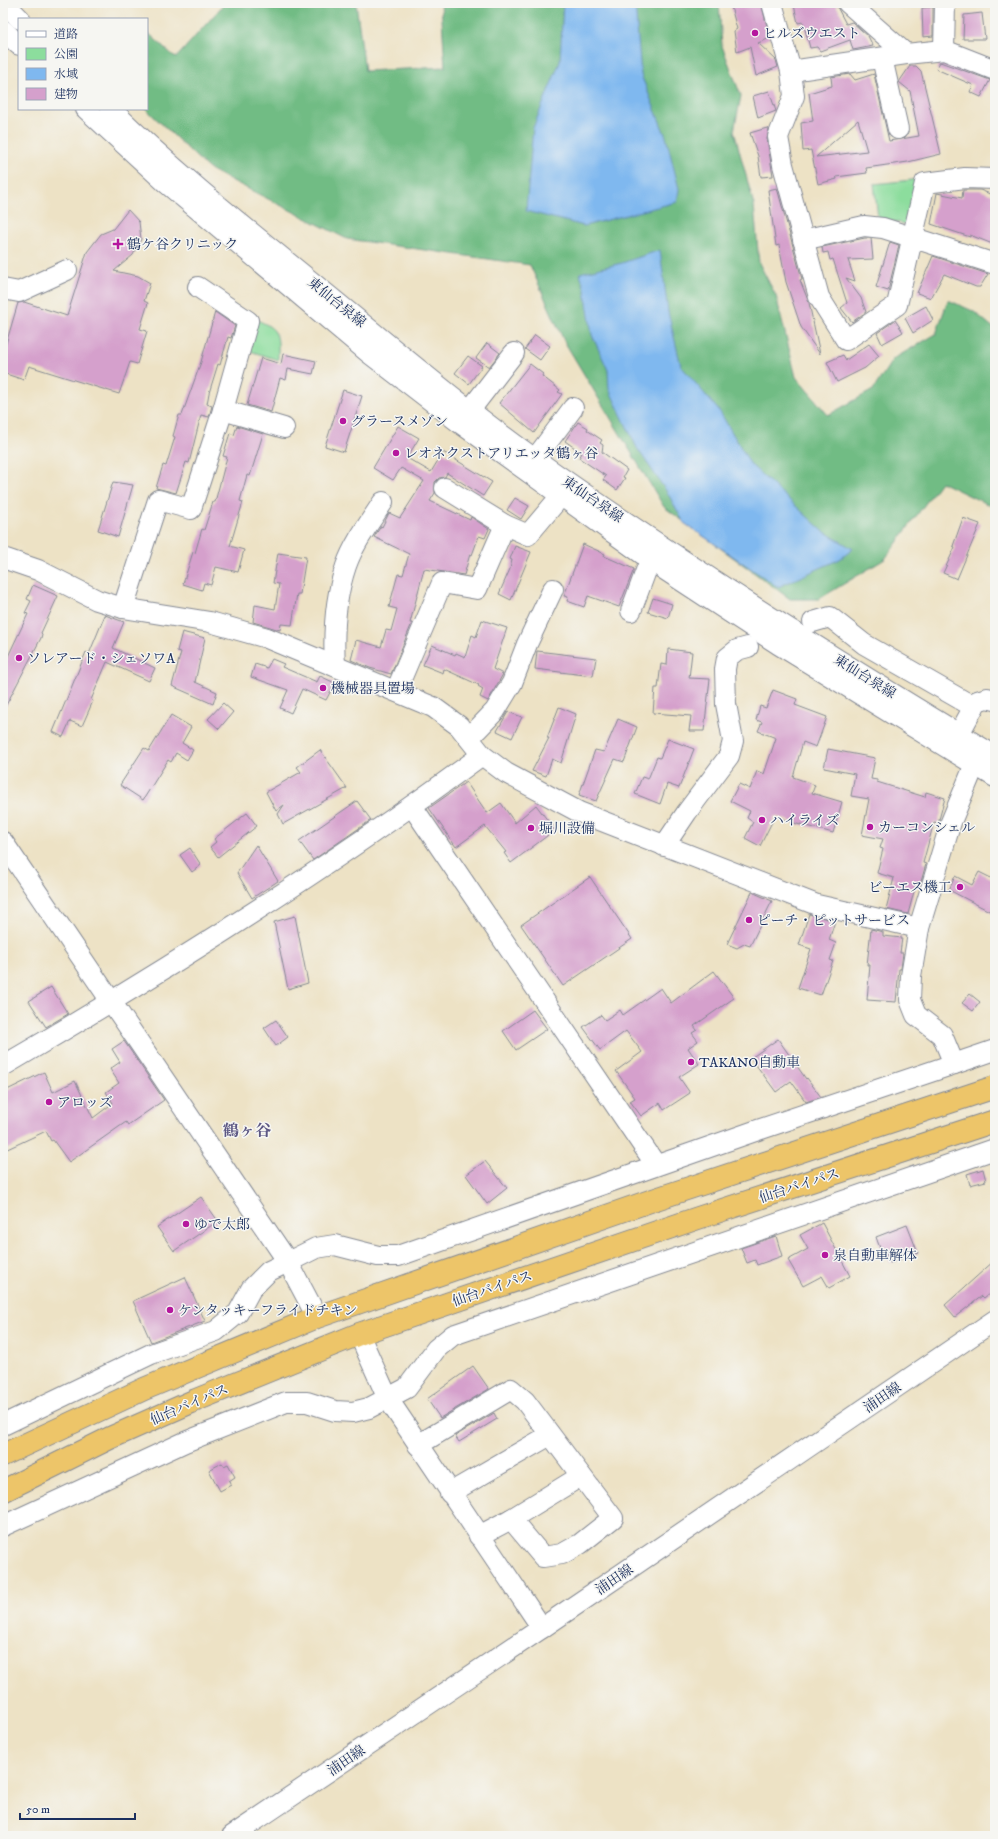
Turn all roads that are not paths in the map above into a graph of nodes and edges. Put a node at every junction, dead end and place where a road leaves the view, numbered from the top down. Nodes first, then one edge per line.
1 (4, 3) edge
2 (772, 3) edge
3 (945, 3) edge
4 (857, 7) edge
5 (19, 18) edge
6 (3, 30) edge
7 (18, 44) edge
8 (944, 50) junction
9 (906, 54) junction
10 (882, 58) junction
11 (995, 70) edge
12 (791, 71) junction
13 (87, 110) edge
14 (112, 110) edge
15 (898, 129) dead end
16 (995, 179) edge
17 (913, 237) junction
18 (803, 240) junction
19 (995, 264) edge
20 (67, 270) dead end
21 (198, 287) dead end
22 (3, 289) edge
23 (514, 353) dead end
24 (573, 408) dead end
25 (223, 410) junction
26 (470, 410) junction
27 (284, 428) dead end
28 (535, 459) junction
29 (445, 488) dead end
30 (560, 497) junction
31 (383, 502) dead end
32 (505, 524) junction
33 (3, 559) edge
34 (650, 560) junction
35 (553, 589) dead end
36 (123, 608) junction
37 (631, 611) dead end
38 (813, 622) dead end
39 (748, 648) dead end
40 (335, 666) junction
41 (396, 692) junction
42 (995, 700) edge
43 (974, 706) junction
44 (959, 734) junction
45 (469, 738) junction
46 (482, 754) junction
47 (995, 756) edge
48 (975, 764) junction
49 (995, 777) edge
50 (412, 806) junction
51 (3, 842) edge
52 (664, 846) junction
53 (919, 928) junction
54 (111, 1003) junction
55 (995, 1050) edge
56 (954, 1064) junction
57 (3, 1066) edge
58 (995, 1087) edge
59 (995, 1121) edge
60 (995, 1150) edge
61 (656, 1165) junction
62 (288, 1262) junction
63 (317, 1318) junction
64 (995, 1320) edge
65 (359, 1334) junction
66 (388, 1399) junction
67 (3, 1425) edge
68 (550, 1436) junction
69 (418, 1445) junction
70 (3, 1455) edge
71 (581, 1476) junction
72 (3, 1491) edge
73 (450, 1493) junction
74 (511, 1519) junction
75 (3, 1526) edge
76 (479, 1536) junction
77 (542, 1628) junction
78 (232, 1836) edge

1 - 5 street
2 - 12 street
3 - 8 street
4 - 9 street
6 - 7 street
8 - 9 street
8 - 11 street
9 - 10 street
10 - 12 street
10 - 15 street
12 - 18 street
13 - 30 street
14 - 26 street, 東仙台泉線
16 - 17 street
17 - 18 street
17 - 18 street
17 - 19 street
20 - 22 street
21 - 25 street
23 - 26 street
24 - 28 street
25 - 27 street
25 - 36 street
26 - 28 street, 東仙台泉線
28 - 44 street, 東仙台泉線
29 - 32 street
30 - 32 street
30 - 34 street
31 - 40 street
32 - 41 street
33 - 36 street
34 - 37 street
34 - 48 street
35 - 45 street
36 - 40 street
38 - 43 street
39 - 52 street
40 - 41 street
41 - 45 street
42 - 43 street
43 - 44 street
44 - 47 street, 東仙台泉線
45 - 46 street
46 - 50 street
46 - 52 street
48 - 49 street
48 - 53 street
50 - 54 street
50 - 61 street
51 - 54 street
52 - 53 street
53 - 56 street
54 - 57 street
54 - 62 street
55 - 56 street
56 - 61 street
58 - 63 highway
59 - 65 highway, 仙台バイパス
60 - 66 street
61 - 62 street
62 - 63 street
62 - 67 street
63 - 70 highway
64 - 77 street, 浦田線
65 - 66 street
65 - 72 highway, 仙台バイパス
66 - 69 street
66 - 75 street
68 - 69 street
68 - 71 street
68 - 73 street
69 - 73 street
71 - 74 street
71 - 74 street
73 - 76 street
74 - 76 street
76 - 77 street
77 - 78 street, 浦田線

